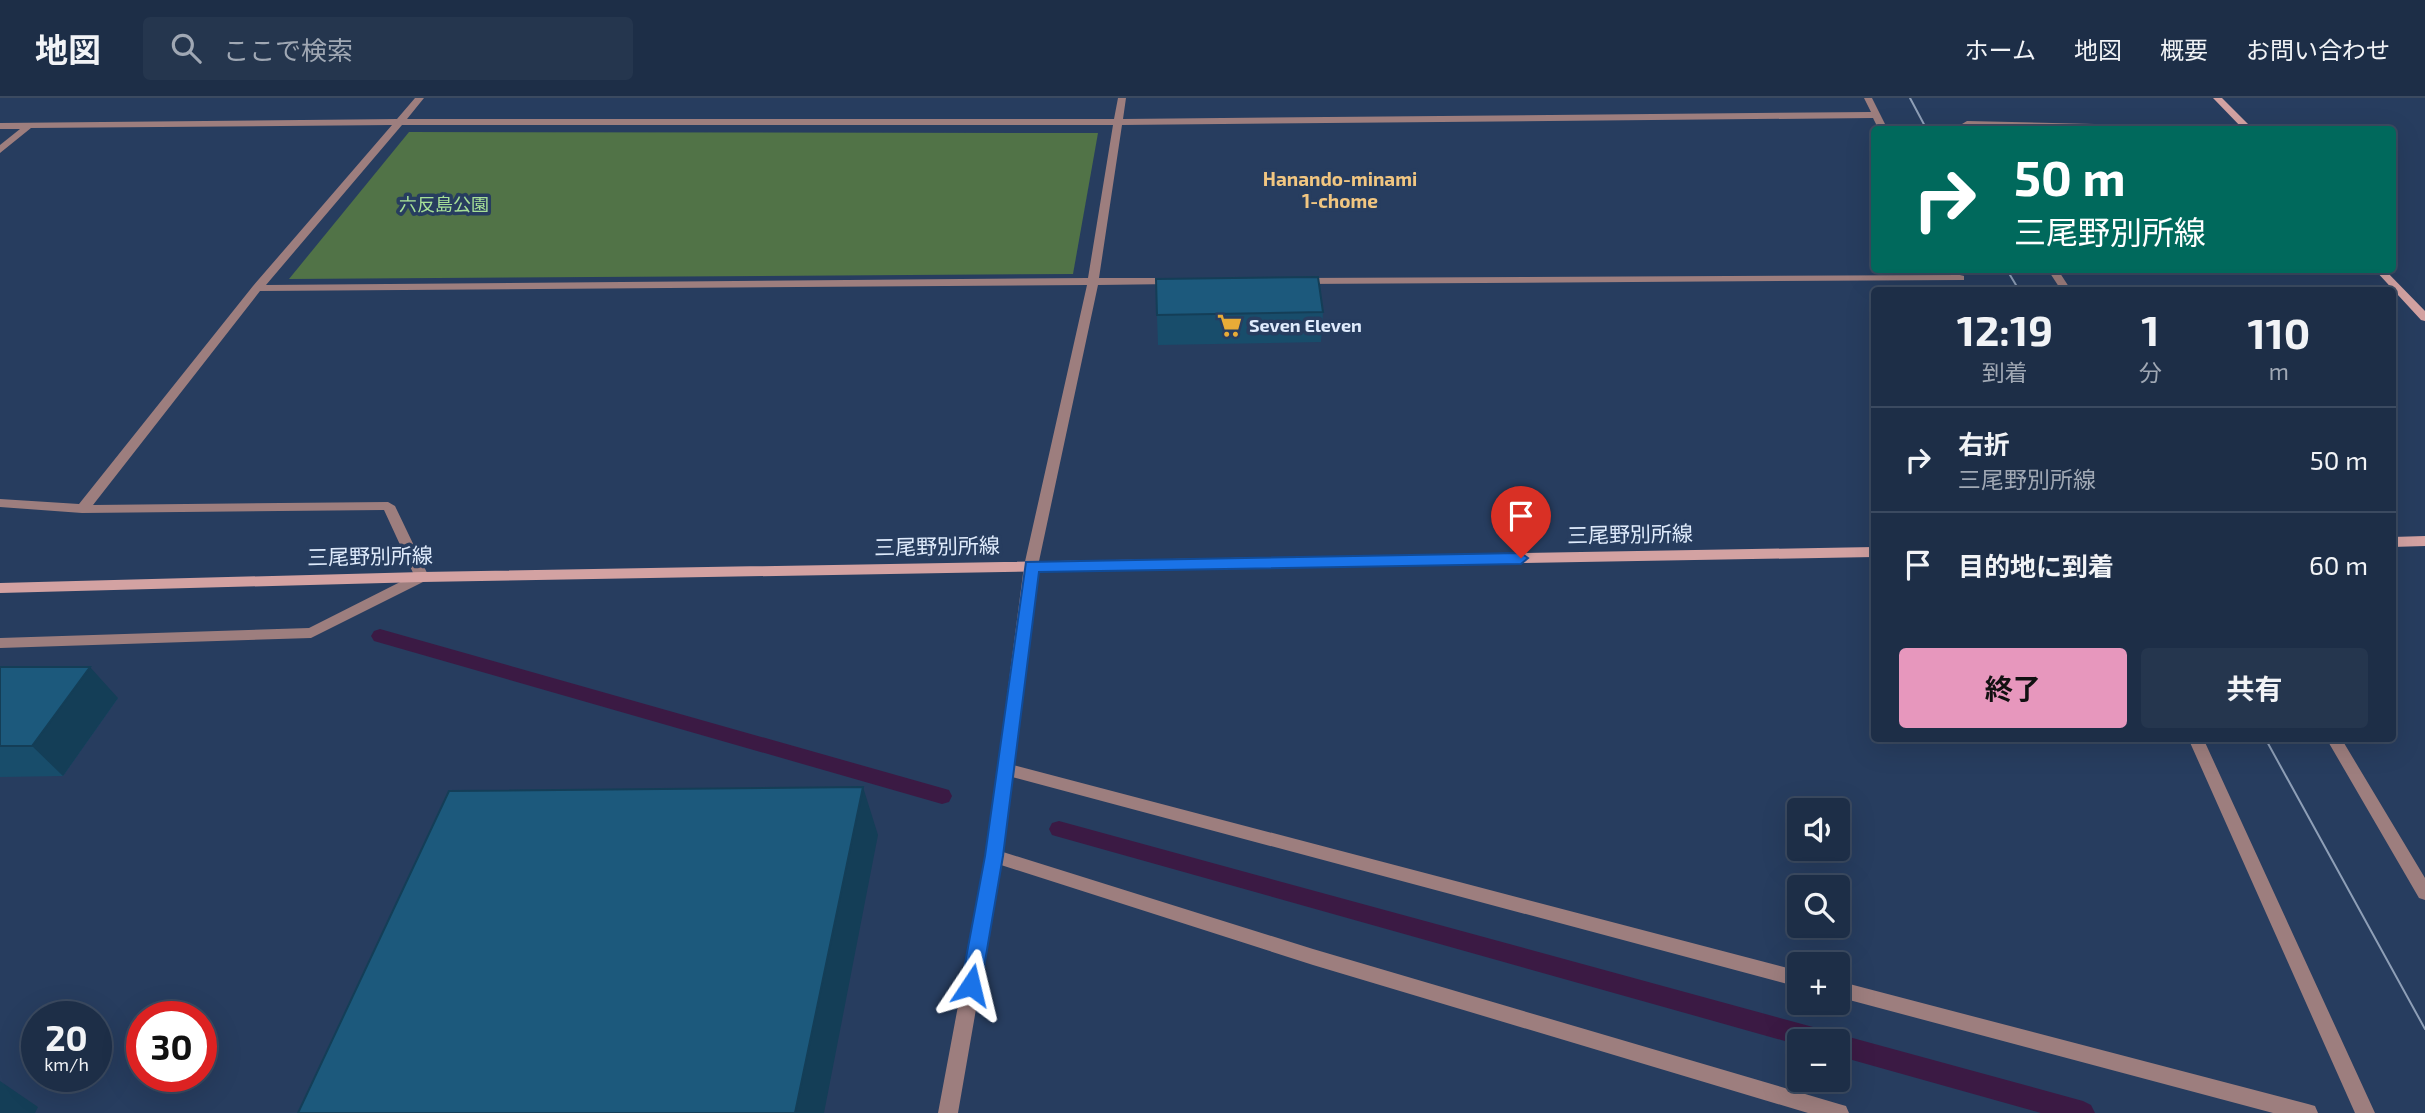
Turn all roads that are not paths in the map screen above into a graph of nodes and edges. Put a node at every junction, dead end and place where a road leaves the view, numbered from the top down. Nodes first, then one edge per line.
1 (420, 98) edge
2 (1122, 98) edge
3 (1868, 98) edge
4 (2217, 98) edge
5 (1877, 116) junction
6 (400, 122) junction
7 (1119, 122) junction
8 (30, 125) junction
9 (0, 126) edge
10 (1882, 126) edge
11 (1967, 126) edge
12 (2051, 126) edge
13 (2246, 126) edge
14 (0, 150) edge
15 (2383, 273) edge
16 (1958, 274) edge
17 (1094, 281) junction
18 (1192, 281) edge
19 (1289, 281) edge
20 (2396, 287) edge
21 (2396, 287) edge
22 (257, 288) junction
23 (2425, 318) edge
24 (0, 503) edge
25 (82, 509) junction
26 (2425, 541) edge
27 (2396, 542) edge
28 (1871, 552) edge
29 (1031, 566) junction
30 (422, 577) junction
31 (0, 588) edge
32 (0, 643) edge
33 (2197, 742) edge
34 (2335, 742) edge
35 (1006, 769) junction
36 (994, 856) junction
37 (2425, 893) edge
38 (1787, 976) edge
39 (1850, 992) edge
40 (948, 1113) edge
41 (1839, 1113) edge
42 (2308, 1113) edge
43 (2365, 1113) edge

1 - 6 street
2 - 7 street
3 - 5 street
4 - 13 main road
5 - 7 street
5 - 10 street
6 - 7 street
6 - 8 street
6 - 22 street
7 - 17 street
8 - 9 street
8 - 14 street
11 - 12 street
15 - 21 main road
16 - 19 street
17 - 18 street
17 - 22 street
17 - 29 street
20 - 23 main road
22 - 25 street
24 - 25 street
25 - 30 street
26 - 27 main road
28 - 29 main road, 三尾野別所線
29 - 30 main road, 三尾野別所線
29 - 35 street
30 - 31 main road, 三尾野別所線
30 - 32 street
33 - 43 street
34 - 37 street
35 - 36 street
35 - 38 street
36 - 40 street
36 - 41 street
39 - 42 street

